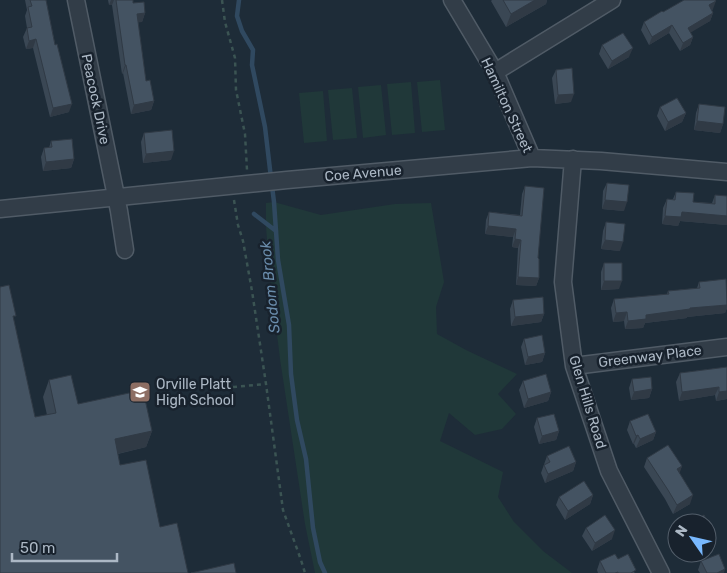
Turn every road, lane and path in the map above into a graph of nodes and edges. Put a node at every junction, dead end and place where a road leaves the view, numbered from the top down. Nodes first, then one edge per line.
1 (76, 0) edge
2 (222, 0) edge
3 (452, 0) edge
4 (612, 0) edge
5 (495, 72) junction
6 (532, 158) junction
7 (573, 160) junction
8 (727, 172) edge
9 (252, 178) junction
10 (116, 197) junction
11 (234, 201) dead end
12 (0, 209) edge
13 (125, 250) dead end
14 (727, 347) edge
15 (574, 366) junction
16 (266, 384) junction
17 (233, 387) dead end
18 (304, 573) edge
19 (661, 573) edge

1 - 10 street, Peacock Drive
2 - 9 path
3 - 5 street, Hamilton Street
4 - 5 street
5 - 6 street, Hamilton Street
6 - 7 street, Coe Avenue
6 - 9 street, Coe Avenue
7 - 8 street, Coe Avenue
7 - 15 street, Glen Hills Road
9 - 10 street, Coe Avenue
10 - 12 street, Coe Avenue
10 - 13 street, Peacock Drive
11 - 16 path
14 - 15 street, Greenway Place
15 - 19 street, Glen Hills Road
16 - 17 path
16 - 18 path

